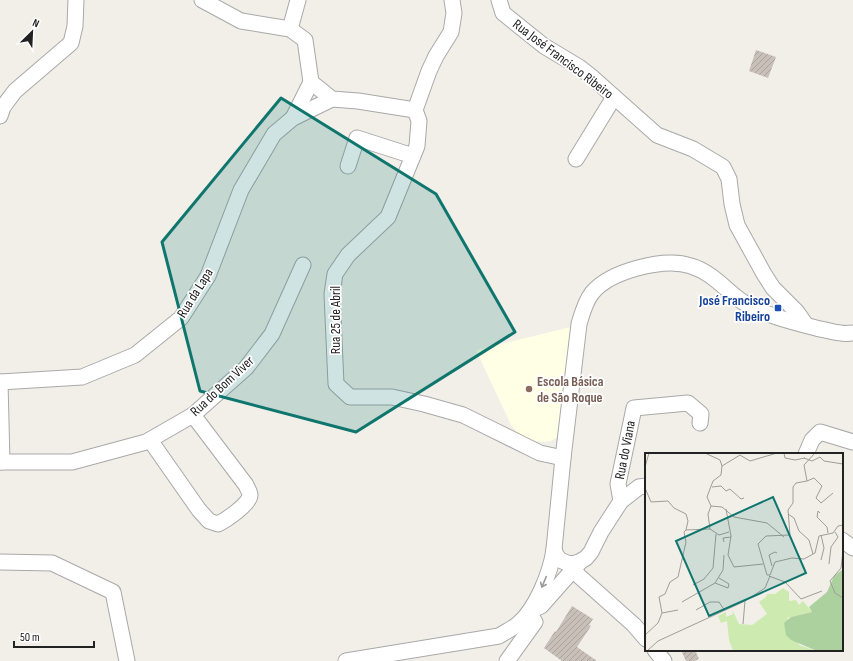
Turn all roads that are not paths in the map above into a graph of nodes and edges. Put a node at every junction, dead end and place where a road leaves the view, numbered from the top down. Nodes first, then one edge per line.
1 (76, 0) edge
2 (202, 0) edge
3 (298, 0) edge
4 (452, 0) edge
5 (499, 0) edge
6 (290, 29) junction
7 (311, 82) junction
8 (614, 97) junction
9 (332, 100) junction
10 (415, 110) junction
11 (0, 116) edge
12 (293, 118) junction
13 (412, 156) junction
14 (576, 159) dead end
15 (348, 166) dead end
16 (303, 265) dead end
17 (806, 325) junction
18 (853, 333) edge
19 (0, 382) edge
20 (194, 415) junction
21 (700, 423) dead end
22 (150, 440) junction
23 (853, 442) edge
24 (806, 453) edge
25 (563, 458) junction
26 (1, 462) edge
27 (645, 486) edge
28 (621, 501) junction
29 (843, 541) edge
30 (853, 548) edge
31 (0, 562) edge
32 (568, 566) junction
33 (529, 612) junction
34 (645, 638) edge
35 (656, 651) edge
36 (127, 661) edge
37 (346, 661) edge
38 (507, 661) edge
39 (664, 661) edge

1 - 11 street
2 - 6 street
3 - 6 street
4 - 10 street, Rua 25 de Abril
5 - 8 street, Rua José Francisco Ribeiro
6 - 7 street
7 - 9 street
7 - 12 street
8 - 14 street
8 - 17 street, Rua José Francisco Ribeiro
9 - 10 street
9 - 12 street
10 - 13 street, Rua 25 de Abril
12 - 19 street, Rua da Lapa
13 - 15 street
13 - 25 street, Rua 25 de Abril
16 - 20 street, Rua do Bom Viver
17 - 18 street
17 - 25 street
19 - 26 street
20 - 22 street, Rua do Bom Viver
20 - 22 street
21 - 28 street, Rua do Viana
22 - 26 street, Rua do Bom Viver
23 - 24 street
25 - 32 street
27 - 28 street
28 - 32 street
29 - 30 street
31 - 36 street
32 - 33 street
32 - 34 street
33 - 37 street
33 - 38 street
35 - 39 street

